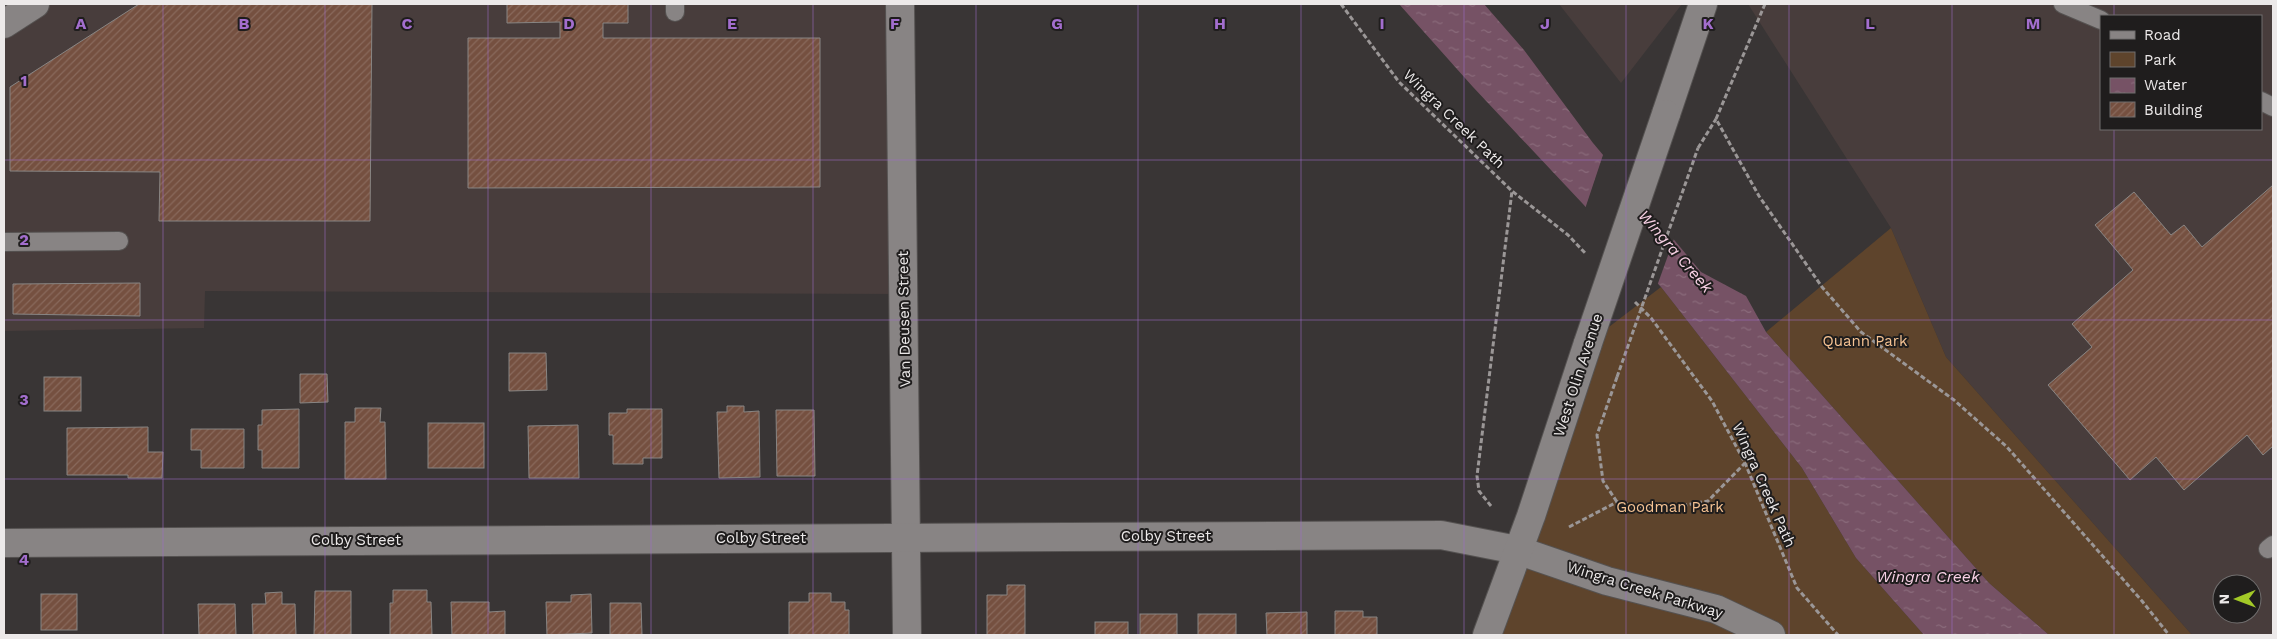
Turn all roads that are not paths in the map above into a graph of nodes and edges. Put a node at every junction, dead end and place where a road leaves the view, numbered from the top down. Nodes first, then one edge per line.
1 (35, 4) edge
2 (900, 4) edge
3 (1703, 4) edge
4 (2064, 4) edge
5 (2100, 20) edge
6 (4, 24) edge
7 (119, 241) dead end
8 (4, 242) edge
9 (906, 537) junction
10 (4, 543) edge
11 (1517, 550) junction
12 (907, 635) edge
13 (1487, 635) edge
14 (1771, 635) edge

1 - 6 street
2 - 9 street, Van Deusen Street
3 - 11 street, West Olin Avenue, bridge
4 - 5 lane
7 - 8 lane
9 - 10 street, Colby Street
9 - 11 street, Colby Street
9 - 12 street, Van Deusen Street
11 - 13 street, West Olin Avenue
11 - 14 street, Wingra Creek Parkway

